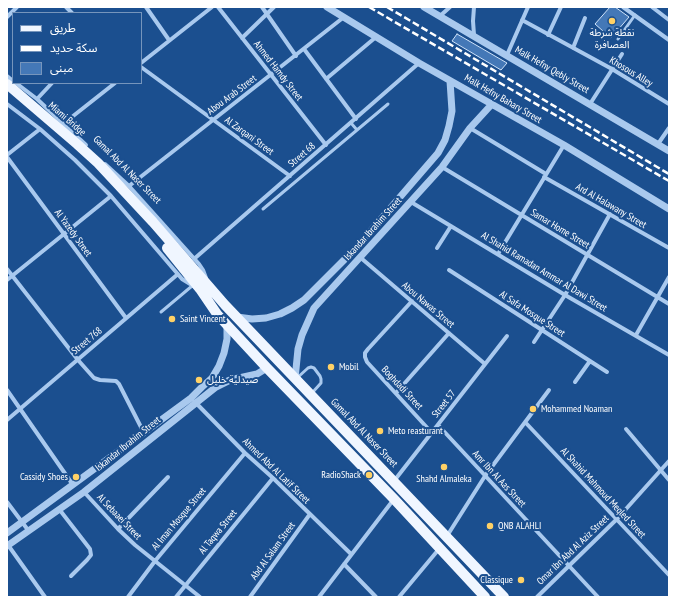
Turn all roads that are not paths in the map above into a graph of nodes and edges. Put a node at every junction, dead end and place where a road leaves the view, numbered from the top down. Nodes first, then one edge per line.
1 (17, 7) edge
2 (146, 7) edge
3 (212, 7) edge
4 (218, 7) edge
5 (262, 7) edge
6 (274, 7) edge
7 (328, 7) edge
8 (424, 7) edge
9 (450, 7) edge
10 (474, 7) edge
11 (528, 7) edge
12 (561, 7) edge
13 (623, 7) edge
14 (652, 7) edge
15 (267, 14) junction
16 (635, 15) junction
17 (440, 16) junction
18 (7, 17) edge
19 (345, 17) junction
20 (585, 18) dead end
21 (522, 20) junction
22 (669, 20) edge
23 (548, 34) junction
24 (474, 35) junction
25 (376, 37) junction
26 (242, 38) junction
27 (618, 39) dead end
28 (170, 40) junction
29 (669, 40) edge
30 (573, 48) junction
31 (304, 49) junction
32 (622, 54) dead end
33 (507, 55) junction
34 (296, 56) junction
35 (142, 62) edge
36 (419, 63) junction
37 (142, 68) edge
38 (612, 70) junction
39 (272, 75) junction
40 (326, 79) junction
41 (450, 81) junction
42 (7, 84) edge
43 (17, 84) edge
44 (51, 84) edge
45 (115, 84) edge
46 (7, 92) edge
47 (37, 99) junction
48 (7, 104) edge
49 (388, 104) dead end
50 (492, 104) junction
51 (590, 104) junction
52 (669, 104) edge
53 (356, 119) junction
54 (213, 120) junction
55 (351, 123) junction
56 (63, 124) junction
57 (470, 128) junction
58 (669, 128) edge
59 (40, 129) junction
60 (357, 130) junction
61 (658, 144) junction
62 (326, 145) junction
63 (564, 145) junction
64 (669, 151) edge
65 (438, 153) junction
66 (7, 156) edge
67 (448, 159) junction
68 (442, 167) junction
69 (545, 175) junction
70 (290, 176) junction
71 (280, 185) junction
72 (129, 186) junction
73 (284, 191) junction
74 (111, 196) junction
75 (411, 202) junction
76 (263, 209) dead end
77 (669, 209) edge
78 (610, 214) junction
79 (521, 215) junction
80 (451, 226) junction
81 (64, 234) junction
82 (437, 248) dead end
83 (669, 248) edge
84 (498, 254) junction
85 (587, 255) junction
86 (361, 258) junction
87 (186, 266) junction
88 (7, 269) edge
89 (449, 270) dead end
90 (12, 276) junction
91 (669, 277) edge
92 (7, 280) edge
93 (199, 286) junction
94 (565, 295) junction
95 (657, 297) junction
96 (412, 301) junction
97 (669, 304) edge
98 (161, 312) dead end
99 (237, 317) junction
100 (126, 318) junction
101 (227, 325) junction
102 (542, 330) junction
103 (449, 333) junction
104 (636, 335) junction
105 (507, 336) dead end
106 (534, 342) dead end
107 (669, 355) edge
108 (78, 360) junction
109 (590, 361) junction
110 (485, 364) junction
111 (267, 368) junction
112 (607, 372) dead end
113 (296, 379) junction
114 (575, 382) dead end
115 (7, 390) edge
116 (549, 390) dead end
117 (396, 393) junction
118 (310, 395) junction
119 (193, 400) junction
120 (20, 409) junction
121 (7, 420) edge
122 (525, 422) junction
123 (438, 425) junction
124 (626, 429) dead end
125 (144, 433) junction
126 (432, 433) junction
127 (245, 453) junction
128 (669, 461) edge
129 (661, 472) junction
130 (485, 476) junction
131 (168, 477) dead end
132 (273, 478) junction
133 (669, 480) edge
134 (394, 482) junction
135 (73, 485) junction
136 (84, 492) junction
137 (394, 499) junction
138 (7, 502) edge
139 (59, 509) junction
140 (310, 514) junction
141 (617, 519) junction
142 (22, 522) junction
143 (118, 529) junction
144 (28, 530) junction
145 (7, 533) edge
146 (447, 536) junction
147 (7, 545) edge
148 (439, 548) junction
149 (351, 554) junction
150 (155, 561) junction
151 (344, 564) junction
152 (569, 566) junction
153 (669, 574) edge
154 (71, 576) dead end
155 (186, 585) junction
156 (45, 597) edge
157 (128, 597) edge
158 (176, 597) edge
159 (200, 597) edge
160 (250, 597) edge
161 (319, 597) edge
162 (376, 597) edge
163 (399, 597) edge
164 (484, 597) edge
165 (504, 597) edge
166 (537, 597) edge
167 (598, 597) edge

1 - 18 street
2 - 28 street
3 - 28 street
4 - 26 street, Ahmed Hamdy Street
5 - 15 street
6 - 15 street
7 - 19 street, Malk Hefny Bahary Street
8 - 17 street, Malk Hefny Qebly Street
9 - 17 street
10 - 24 street
11 - 21 street
12 - 23 street
13 - 16 street
14 - 22 street
15 - 26 street
15 - 34 street
16 - 27 lane
16 - 29 street
17 - 24 street, Malk Hefny Qebly Street
19 - 25 street, Malk Hefny Bahary Street
19 - 31 street, Abou Arab Street
20 - 30 street
21 - 23 street, Khosous Alley
21 - 33 street
23 - 30 street, Khosous Alley
24 - 33 street, Malk Hefny Qebly Street
25 - 36 street, Malk Hefny Bahary Street
25 - 40 street
26 - 39 street, Ahmed Hamdy Street
28 - 35 street
30 - 38 street, Khosous Alley
31 - 34 street, Abou Arab Street
31 - 40 street
32 - 38 street
33 - 51 street, Malk Hefny Qebly Street
34 - 39 street, Abou Arab Street
36 - 41 street, Malk Hefny Bahary Street
36 - 53 street, Street 68
37 - 54 street, Al Zarqani Street
38 - 51 street
38 - 52 street, Khosous Alley
39 - 54 street, Abou Arab Street
39 - 62 street, Ahmed Hamdy Street
40 - 53 street
41 - 50 street, Malk Hefny Bahary Street
41 - 65 street, Iskandar Ibrahim Street
42 - 87 main road, Miami Bridge
43 - 47 street, Gamal Abd Al Naser Street
44 - 47 street
45 - 56 street
46 - 87 main road, Miami Bridge
47 - 56 street, Gamal Abd Al Naser Street
48 - 59 street, Gamal Abd Al Naser Street
49 - 60 lane
50 - 57 street, Iskandar Ibrahim Street
50 - 63 street, Malk Hefny Bahary Street
51 - 61 street, Malk Hefny Qebly Street
53 - 55 street, Street 68
54 - 70 street, Al Zarqani Street
54 - 72 street, Abou Arab Street
55 - 60 lane
55 - 62 street, Street 68
56 - 72 street, Gamal Abd Al Naser Street
57 - 67 street, Iskandar Ibrahim Street
57 - 69 street, Ard Al Halawany Street
58 - 61 street
59 - 66 street
59 - 74 street, Gamal Abd Al Naser Street
60 - 73 lane
61 - 64 street, Malk Hefny Qebly Street
62 - 70 street, Street 68
63 - 69 street
63 - 77 street, Malk Hefny Bahary Street
65 - 67 street
65 - 99 street, Iskandar Ibrahim Street
66 - 81 street, Al Yazedy Street
67 - 68 street, Iskandar Ibrahim Street
68 - 75 street, Iskandar Ibrahim Street
68 - 79 street, Samar Home Street
69 - 78 street, Ard Al Halawany Street
69 - 79 street
70 - 71 street, Street 68
71 - 73 lane
71 - 87 street, Street 68
72 - 87 street, Gamal Abd Al Naser Street
73 - 76 lane
74 - 81 street
74 - 87 street, Gamal Abd Al Naser Street
75 - 80 street, Al Shahid Ramadan Ammar Al Dawi Street
75 - 86 street, Iskandar Ibrahim Street
78 - 83 street, Ard Al Halawany Street
78 - 85 street
79 - 84 street
79 - 85 street, Samar Home Street
80 - 82 street
80 - 84 street, Al Shahid Ramadan Ammar Al Dawi Street
81 - 90 street
81 - 100 street, Al Yazedy Street
84 - 94 street, Al Shahid Ramadan Ammar Al Dawi Street
85 - 94 street
85 - 95 street, Samar Home Street
86 - 96 street, Abou Nawas Street
86 - 113 street, Iskandar Ibrahim Street
87 - 93 main road, Gamal Abd Al Naser Street
87 - 93 street, Gamal Abd Al Naser Street
87 - 100 street, Street 768
88 - 90 street
89 - 102 street, Al Safa Mosque Street
90 - 92 street
90 - 108 street
91 - 95 street
93 - 98 lane
93 - 99 main road, Gamal Abd Al Naser Street
93 - 101 main road, Gamal Abd Al Naser Street
94 - 102 street
94 - 104 street, Al Shahid Ramadan Ammar Al Dawi Street
95 - 97 street, Samar Home Street
95 - 104 street
96 - 103 street, Abou Nawas Street
96 - 117 street, Boghdadi Street
99 - 113 main road, Gamal Abd Al Naser Street
100 - 108 street, Street 768
101 - 111 main road, Gamal Abd Al Naser Street
101 - 119 street, Iskandar Ibrahim Street
102 - 106 street
102 - 109 street, Al Safa Mosque Street
103 - 110 street, Abou Nawas Street
103 - 117 street
104 - 107 street, Al Shahid Ramadan Ammar Al Dawi Street
105 - 110 street, Street 57
108 - 120 street, Street 768
108 - 125 street
109 - 112 street, Al Safa Mosque Street
109 - 114 street
110 - 123 street, Street 57
111 - 119 street, Iskandar Ibrahim Street
111 - 137 main road, Gamal Abd Al Naser Street
113 - 118 main road, Gamal Abd Al Naser Street
113 - 118 lane
115 - 120 street
116 - 122 street
117 - 126 street, Boghdadi Street
118 - 134 main road, Gamal Abd Al Naser Street
119 - 125 street, Iskandar Ibrahim Street
119 - 127 street, Ahmed Abd Al Latif Street
119 - 136 street, Iskandar Ibrahim Street
120 - 121 street, Street 768
120 - 135 street
122 - 130 street
122 - 141 street, Al Shahid Mahmoud Meqled Street
123 - 126 street, Street 57
123 - 130 street, Amr Ibn Al Aas Street
124 - 129 street
125 - 135 street, Iskandar Ibrahim Street
126 - 134 street, Street 57
127 - 132 street, Ahmed Abd Al Latif Street
127 - 150 street, Al Iman Mosque Street
128 - 129 street, Omar Ibn Abd Al Aziz Street
129 - 133 street
129 - 141 street, Omar Ibn Abd Al Aziz Street
130 - 146 street
130 - 152 street, Amr Ibn Al Aas Street
131 - 143 street
132 - 140 street, Ahmed Abd Al Latif Street
132 - 155 street, Al Taqwa Street
134 - 146 main road, Gamal Abd Al Naser Street
135 - 142 street, Iskandar Ibrahim Street
136 - 139 street, Iskandar Ibrahim Street
136 - 143 street, Al Sebaaei Street
137 - 148 main road, Gamal Abd Al Naser Street
137 - 149 street
138 - 142 street
139 - 144 street, Iskandar Ibrahim Street
139 - 154 street
140 - 149 street, Ahmed Abd Al Latif Street
140 - 160 street, Abd Al Salam Street
141 - 152 street, Omar Ibn Abd Al Aziz Street
141 - 153 street, Al Shahid Mahmoud Meqled Street
142 - 144 street
142 - 145 street, Iskandar Ibrahim Street
143 - 150 street, Al Sebaaei Street
144 - 147 street, Iskandar Ibrahim Street
146 - 165 main road, Gamal Abd Al Naser Street
147 - 156 street
148 - 163 street
148 - 164 main road, Gamal Abd Al Naser Street
149 - 151 street
150 - 155 street, Al Sebaaei Street
150 - 157 street, Al Iman Mosque Street
151 - 161 street
151 - 162 street
152 - 166 street, Omar Ibn Abd Al Aziz Street
152 - 167 street, Amr Ibn Al Aas Street
155 - 158 street, Al Taqwa Street
155 - 159 street, Al Sebaaei Street

